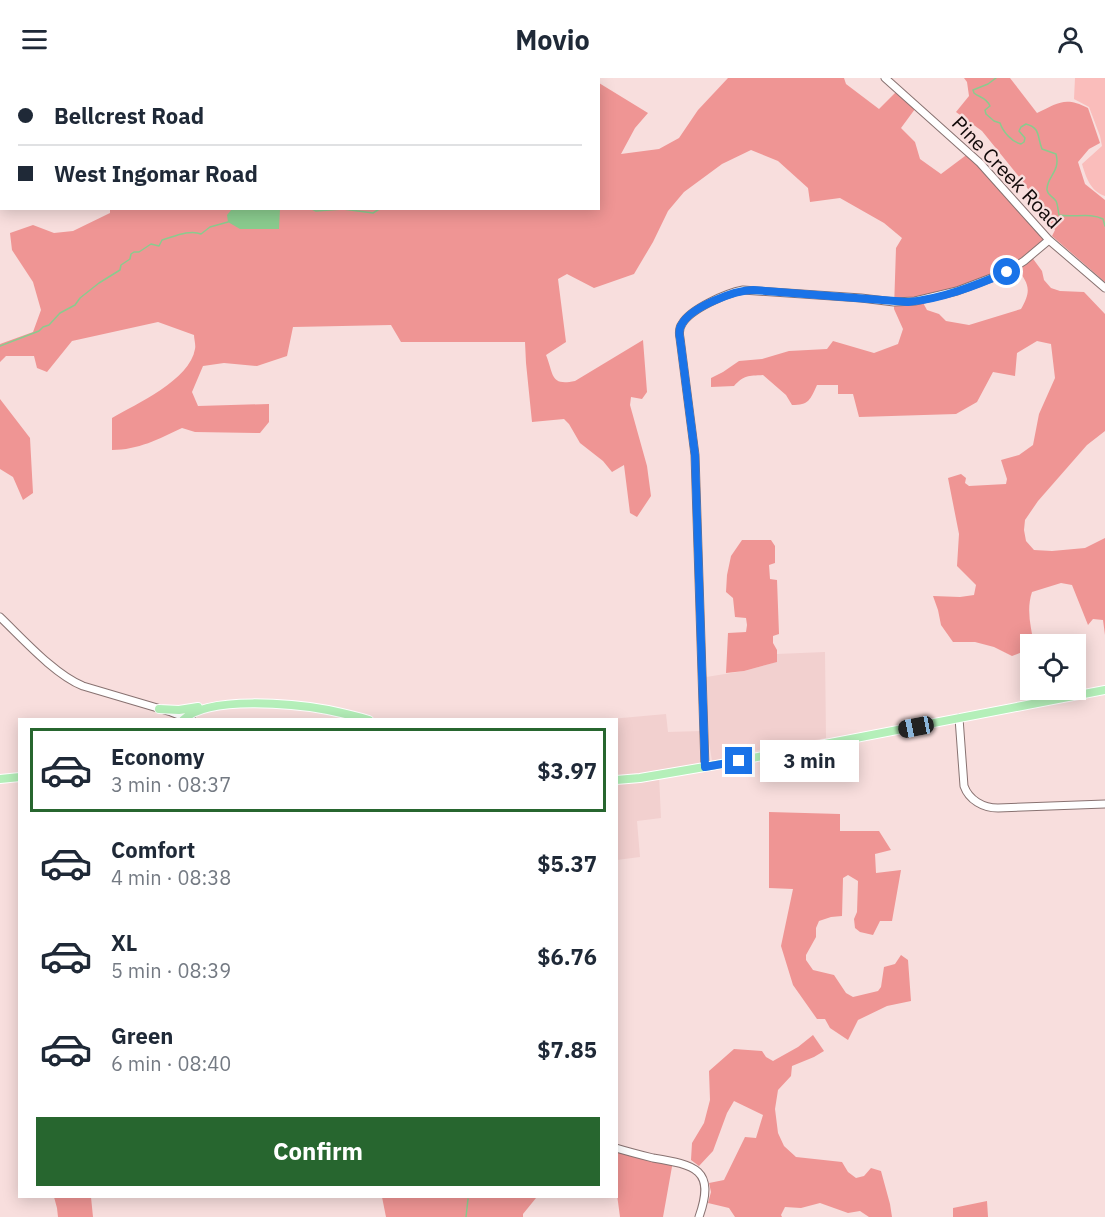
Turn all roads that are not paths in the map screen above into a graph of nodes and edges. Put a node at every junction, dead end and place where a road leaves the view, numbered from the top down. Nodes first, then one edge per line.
1 (885, 78) edge
2 (1049, 240) junction
3 (1105, 288) edge
4 (0, 617) edge
5 (1105, 690) edge
6 (210, 706) junction
7 (159, 709) junction
8 (184, 718) edge
9 (188, 718) edge
10 (362, 718) edge
11 (960, 718) junction
12 (705, 767) junction
13 (18, 777) edge
14 (0, 779) edge
15 (618, 780) edge
16 (1105, 804) edge
17 (618, 1149) edge
18 (699, 1217) edge

1 - 2 street, Pine Creek Road
2 - 3 street, Pine Creek Road
2 - 12 street
4 - 7 street
5 - 11 main road
6 - 7 main road
6 - 9 main road
6 - 10 main road
7 - 8 street
11 - 12 main road
11 - 16 street
12 - 15 main road
13 - 14 main road
17 - 18 street

